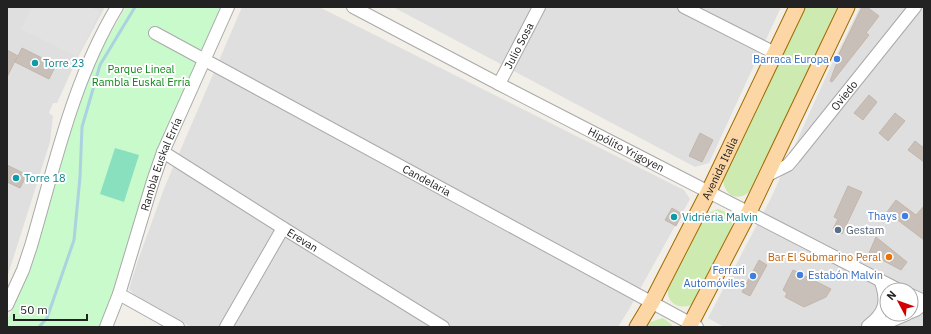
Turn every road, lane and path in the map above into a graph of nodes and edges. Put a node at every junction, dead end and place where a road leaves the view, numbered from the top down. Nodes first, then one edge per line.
1 (117, 7) edge
2 (228, 7) edge
3 (353, 7) edge
4 (539, 7) edge
5 (684, 7) edge
6 (797, 7) edge
7 (847, 7) edge
8 (915, 7) edge
9 (155, 33) dead end
10 (775, 53) junction
11 (205, 60) junction
12 (499, 84) junction
13 (164, 152) junction
14 (766, 176) junction
15 (709, 191) junction
16 (748, 212) junction
17 (283, 228) junction
18 (881, 282) edge
19 (118, 294) junction
20 (652, 302) junction
21 (7, 305) edge
22 (879, 317) edge
23 (888, 322) edge
24 (693, 326) edge
25 (106, 327) edge
26 (178, 327) edge
27 (226, 327) edge
28 (443, 327) edge
29 (637, 327) edge
30 (867, 327) edge

1 - 21 street
2 - 11 street, Rambla Euskal Erría
3 - 12 street, Hipólito Yrigoyen
4 - 12 street, Julio Sosa
5 - 10 street
6 - 10 main road, Avenida Italia
7 - 14 main road
8 - 14 street, Oviedo
9 - 11 street, Candelaria
10 - 15 main road, Avenida Italia
11 - 13 street, Rambla Euskal Erría
11 - 20 street, Candelaria
12 - 15 street, Hipólito Yrigoyen
13 - 17 street, Erevan
13 - 19 street, Rambla Euskal Erría
14 - 16 main road
15 - 16 street, Hipólito Yrigoyen
15 - 20 main road, Avenida Italia
16 - 18 street, Hipólito Yrigoyen
16 - 24 main road
17 - 27 street
17 - 28 street, Erevan
19 - 25 street, Rambla Euskal Erría
19 - 26 street
20 - 24 street, Candelaria
20 - 29 main road, Avenida Italia
22 - 30 street
23 - 30 street

